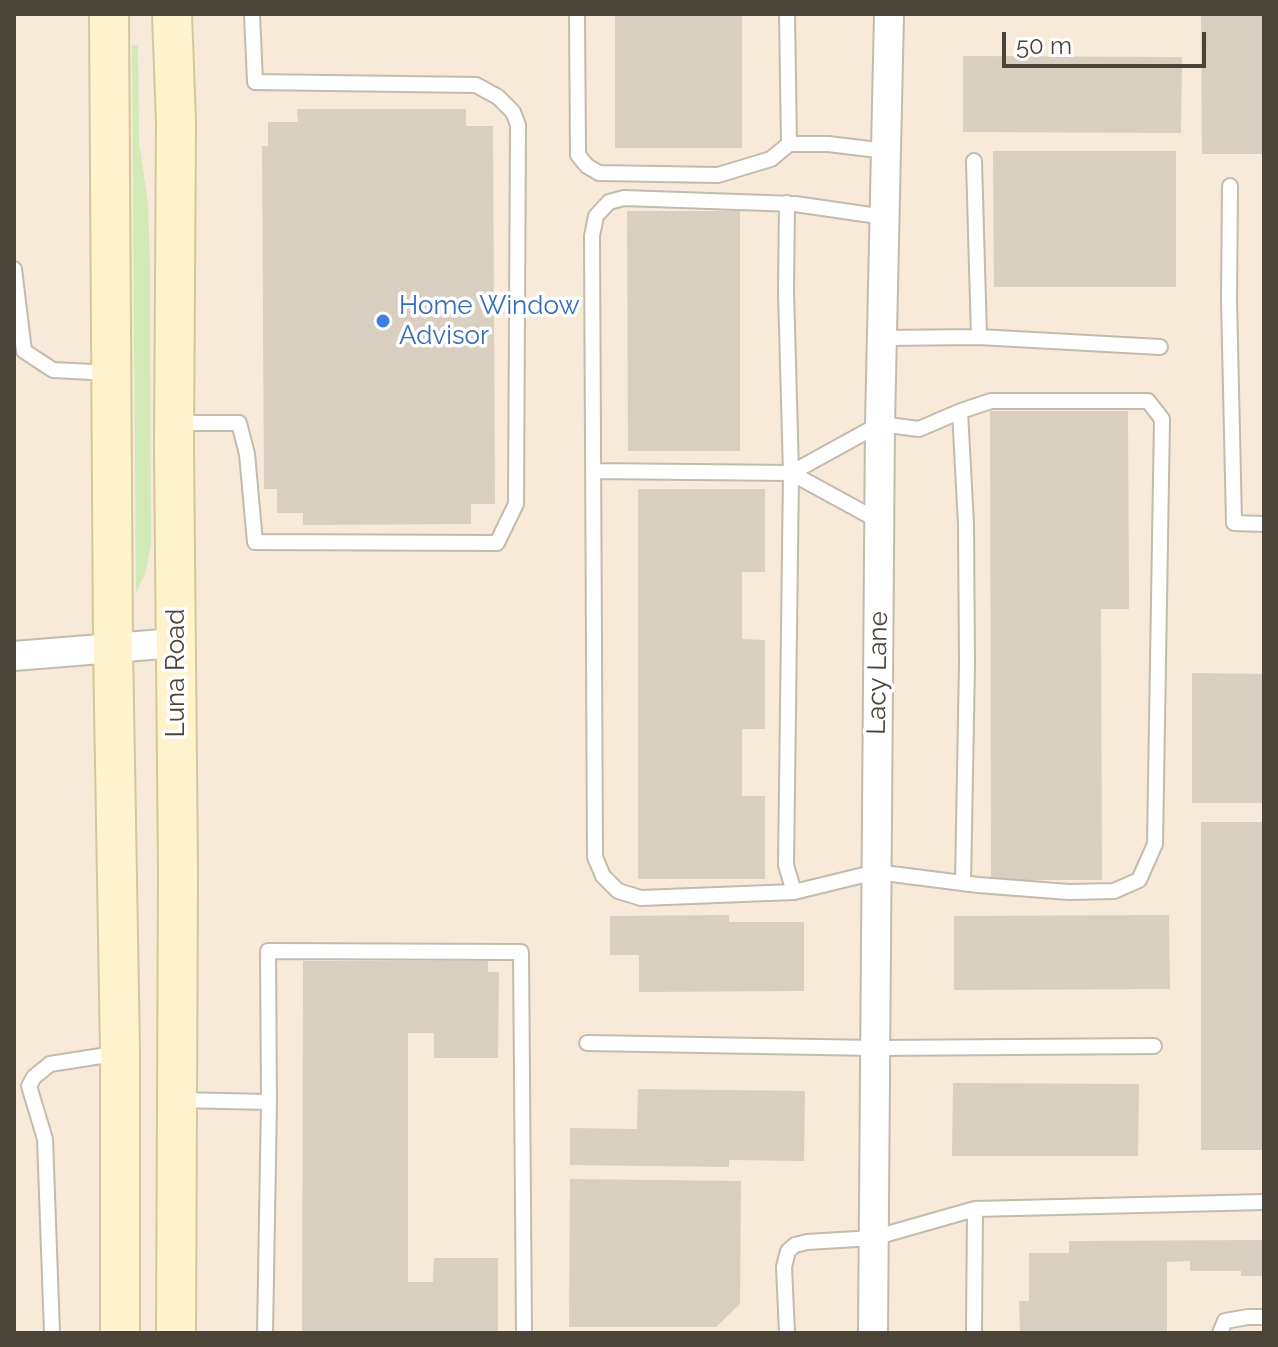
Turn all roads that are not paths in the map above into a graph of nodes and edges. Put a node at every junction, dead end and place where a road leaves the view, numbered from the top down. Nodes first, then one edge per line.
1 (109, 14) edge
2 (172, 14) edge
3 (252, 14) edge
4 (577, 14) edge
5 (787, 14) edge
6 (889, 14) edge
7 (789, 144) junction
8 (886, 151) junction
9 (974, 161) dead end
10 (1230, 186) dead end
11 (787, 203) junction
12 (885, 217) junction
13 (14, 269) edge
14 (979, 337) junction
15 (882, 338) junction
16 (1160, 347) dead end
17 (111, 373) junction
18 (960, 412) junction
19 (174, 423) junction
20 (880, 424) junction
21 (593, 471) junction
22 (791, 473) junction
23 (879, 521) junction
24 (1264, 524) edge
25 (175, 643) junction
26 (113, 647) junction
27 (14, 656) edge
28 (876, 872) junction
29 (963, 883) junction
30 (794, 892) junction
31 (587, 1043) dead end
32 (1154, 1046) dead end
33 (875, 1048) junction
34 (120, 1052) junction
35 (177, 1100) junction
36 (269, 1102) junction
37 (1264, 1202) edge
38 (975, 1209) junction
39 (873, 1238) junction
40 (1264, 1317) edge
41 (52, 1333) edge
42 (120, 1333) edge
43 (176, 1333) edge
44 (265, 1333) edge
45 (524, 1333) edge
46 (787, 1333) edge
47 (873, 1333) edge
48 (974, 1333) edge
49 (1220, 1333) edge

1 - 17 main road
2 - 19 main road, Luna Road
3 - 19 lane
4 - 7 lane
5 - 7 lane
6 - 8 street, Lacy Lane
7 - 8 lane
8 - 12 street, Lacy Lane
9 - 14 lane
10 - 24 lane
11 - 12 lane
11 - 21 lane
11 - 22 lane
12 - 15 street, Lacy Lane
13 - 17 lane
14 - 15 lane
14 - 16 lane
15 - 20 street, Lacy Lane
17 - 26 main road
18 - 20 lane
18 - 29 lane
18 - 29 lane
19 - 25 main road, Luna Road
20 - 22 lane
20 - 23 street, Lacy Lane
21 - 22 lane
21 - 30 lane
22 - 23 lane
22 - 30 lane
23 - 28 street, Lacy Lane
25 - 26 street
25 - 35 main road, Luna Road
26 - 27 street
26 - 34 main road
28 - 29 lane
28 - 30 lane
28 - 33 street, Lacy Lane
31 - 33 lane
32 - 33 lane
33 - 39 street, Lacy Lane
34 - 41 lane
34 - 42 main road
35 - 36 lane
35 - 43 main road, Luna Road
36 - 44 lane
36 - 45 lane
37 - 38 lane
38 - 39 lane
38 - 48 lane
39 - 46 lane
39 - 47 street, Lacy Lane
40 - 49 lane

